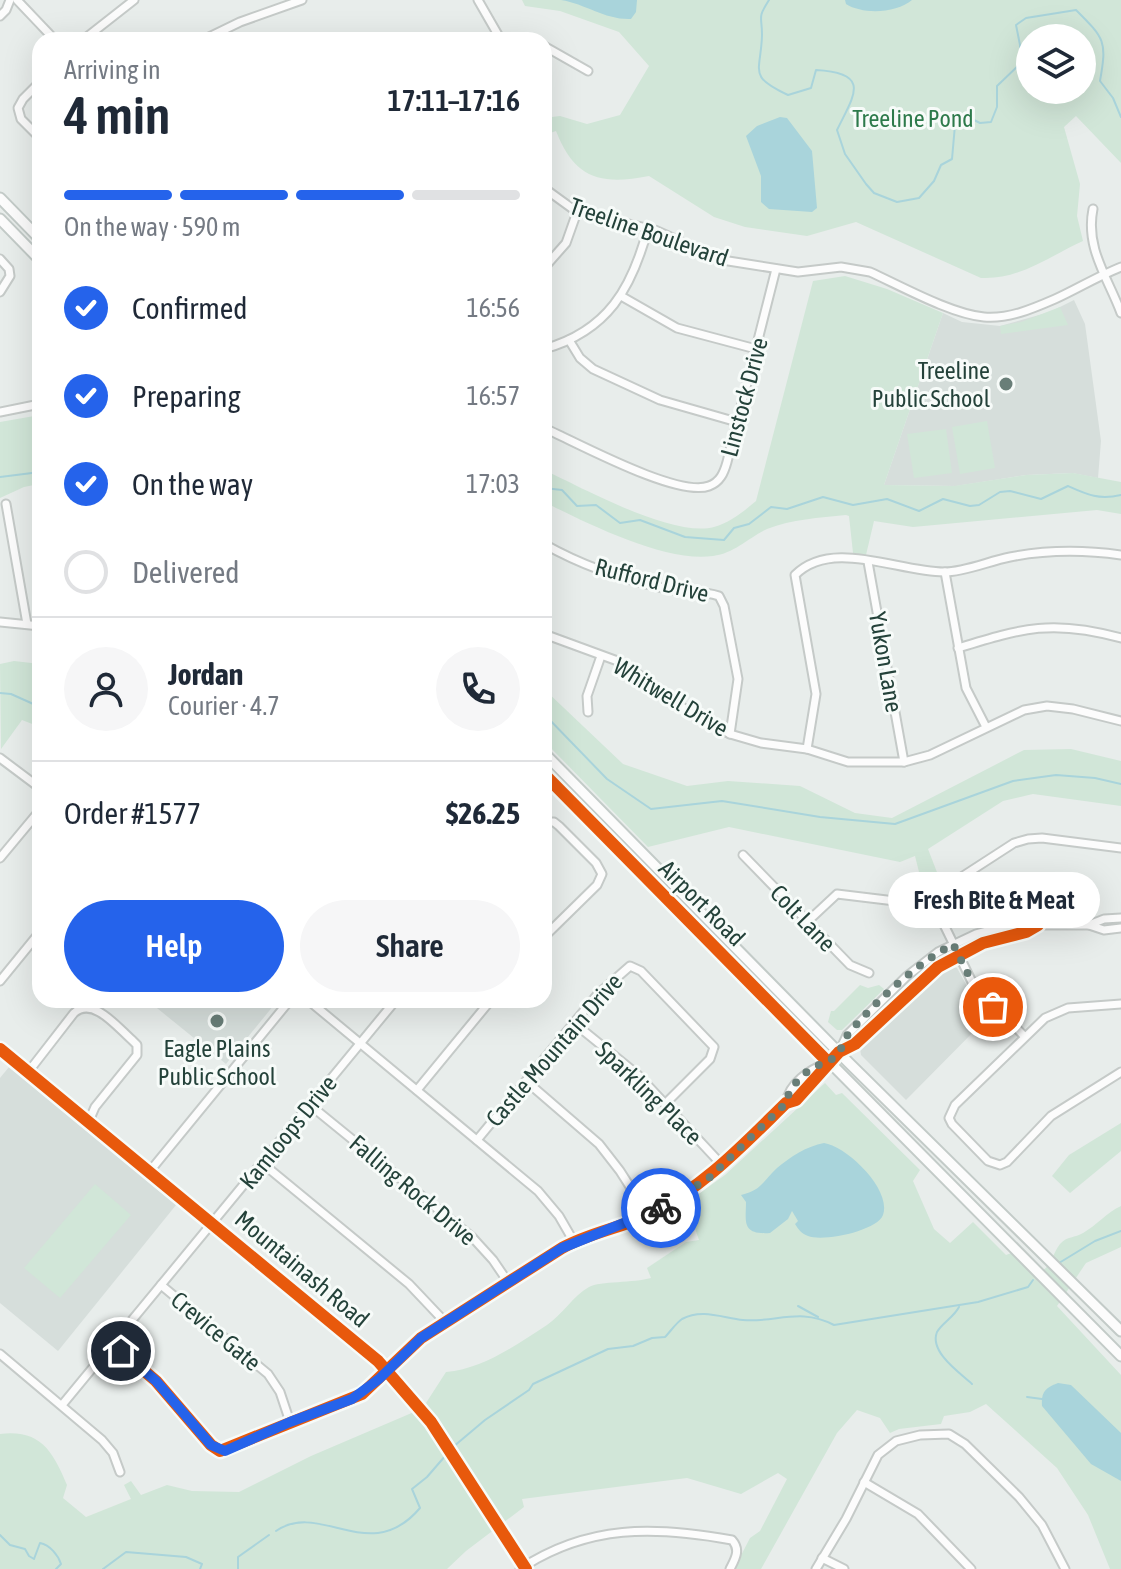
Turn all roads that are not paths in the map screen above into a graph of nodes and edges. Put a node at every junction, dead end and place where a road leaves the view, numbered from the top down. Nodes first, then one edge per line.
1 (10, 0) edge
2 (17, 0) edge
3 (134, 0) edge
4 (302, 0) edge
5 (478, 0) edge
6 (0, 16) edge
7 (47, 32) edge
8 (93, 32) edge
9 (219, 32) edge
10 (496, 32) edge
11 (552, 51) edge
12 (588, 71) dead end
13 (32, 90) edge
14 (32, 130) edge
15 (552, 194) edge
16 (0, 198) edge
17 (1093, 209) dead end
18 (577, 212) junction
19 (0, 219) edge
20 (648, 228) junction
21 (32, 231) edge
22 (32, 252) edge
23 (0, 259) edge
24 (552, 259) edge
25 (1121, 267) edge
26 (776, 269) junction
27 (1104, 274) junction
28 (0, 292) edge
29 (621, 296) junction
30 (1121, 313) edge
31 (569, 340) junction
32 (552, 346) edge
33 (756, 349) junction
34 (32, 406) edge
35 (0, 412) edge
36 (737, 422) junction
37 (552, 432) edge
38 (6, 504) dead end
39 (12, 541) junction
40 (0, 543) edge
41 (552, 548) edge
42 (1121, 555) edge
43 (868, 562) junction
44 (945, 572) junction
45 (0, 622) edge
46 (27, 624) junction
47 (32, 625) edge
48 (552, 637) edge
49 (1121, 638) edge
50 (958, 648) junction
51 (601, 656) junction
52 (588, 712) dead end
53 (1121, 721) edge
54 (986, 727) junction
55 (730, 734) junction
56 (807, 749) junction
57 (0, 758) edge
58 (552, 761) edge
59 (904, 762) junction
60 (32, 782) edge
61 (552, 782) edge
62 (32, 820) edge
63 (552, 822) edge
64 (1121, 848) edge
65 (743, 855) dead end
66 (0, 858) edge
67 (929, 894) junction
68 (1121, 918) edge
69 (807, 922) junction
70 (1038, 925) junction
71 (1089, 925) junction
72 (1121, 928) edge
73 (552, 929) edge
74 (32, 942) edge
75 (953, 944) junction
76 (958, 955) junction
77 (869, 973) dead end
78 (0, 981) edge
79 (1121, 1004) edge
80 (81, 1008) edge
81 (93, 1008) edge
82 (283, 1008) edge
83 (318, 1008) edge
84 (390, 1008) edge
85 (484, 1008) edge
86 (574, 1023) junction
87 (1024, 1036) junction
88 (361, 1044) junction
89 (0, 1049) edge
90 (839, 1052) junction
91 (829, 1063) junction
92 (29, 1071) junction
93 (1121, 1072) edge
94 (526, 1081) junction
95 (417, 1090) junction
96 (665, 1104) junction
97 (310, 1105) junction
98 (89, 1121) junction
99 (477, 1140) junction
100 (262, 1163) junction
101 (722, 1165) junction
102 (150, 1171) junction
103 (648, 1215) junction
104 (213, 1223) junction
105 (574, 1242) junction
106 (508, 1282) junction
107 (161, 1285) junction
108 (445, 1322) junction
109 (1121, 1331) edge
110 (113, 1344) junction
111 (0, 1354) edge
112 (1121, 1356) edge
113 (387, 1371) junction
114 (62, 1405) junction
115 (290, 1422) junction
116 (120, 1472) dead end
117 (864, 1482) junction
118 (822, 1558) junction
119 (523, 1568) edge
120 (730, 1569) edge
121 (816, 1569) edge
122 (844, 1569) edge
123 (971, 1569) edge
124 (1065, 1569) edge

1 - 6 street
2 - 7 street
3 - 8 street
4 - 9 street
5 - 10 street
11 - 12 street
13 - 14 street
15 - 18 street, Treeline Boulevard
16 - 21 main road
17 - 27 street
18 - 20 street, Treeline Boulevard
18 - 24 street
19 - 22 main road
20 - 26 street, Treeline Boulevard
20 - 29 street
23 - 28 street
25 - 27 street, Treeline Boulevard
26 - 27 street, Treeline Boulevard
26 - 33 street, Linstock Drive
27 - 30 street
29 - 31 street
29 - 33 street
31 - 32 street
31 - 36 street
33 - 36 street, Linstock Drive
34 - 35 street
36 - 37 street, Linstock Drive
38 - 39 street
39 - 40 street
39 - 46 street
41 - 55 street, Rufford Drive
42 - 44 street
43 - 44 street
43 - 56 street
43 - 59 street, Yukon Lane
44 - 50 street
45 - 46 street
46 - 47 street
48 - 51 street, Whitwell Drive
49 - 50 street
50 - 54 street
51 - 52 street
51 - 55 street, Whitwell Drive
53 - 54 street, Whitwell Drive
54 - 59 street, Whitwell Drive
55 - 56 street, Whitwell Drive
56 - 59 street, Whitwell Drive
57 - 60 street
58 - 90 main road, Airport Road
61 - 91 main road, Airport Road
62 - 66 street
63 - 73 street
64 - 67 street
65 - 69 street, Colt Lane
67 - 69 street
67 - 75 street
68 - 71 street
69 - 77 street, Colt Lane
70 - 71 street
70 - 75 street
70 - 76 street
71 - 72 street
74 - 78 street
75 - 76 street
75 - 90 street
76 - 87 street
76 - 90 street
79 - 87 street
80 - 92 street
81 - 98 street
82 - 102 street
83 - 88 street
84 - 88 street, Kamloops Drive
85 - 95 street
86 - 94 street, Castle Mountain Drive
86 - 96 street, Sparkling Place
86 - 96 street, Castle Mountain Drive
87 - 93 street
88 - 95 street
88 - 97 street, Kamloops Drive
89 - 92 main road, Mountainash Road
90 - 91 street
90 - 109 main road, Airport Road
91 - 101 street
91 - 112 main road, Airport Road
92 - 98 main road, Mountainash Road
94 - 99 street, Castle Mountain Drive
94 - 103 street
95 - 99 street
96 - 101 street, Sparkling Place
97 - 100 street, Kamloops Drive
97 - 106 street, Falling Rock Drive
98 - 102 main road, Mountainash Road
99 - 105 street
100 - 104 street, Kamloops Drive
100 - 108 street
101 - 103 street
102 - 104 main road, Mountainash Road
103 - 105 street
104 - 107 street, Kamloops Drive
104 - 113 main road, Mountainash Road
105 - 106 street
106 - 108 street
107 - 110 street, Kamloops Drive
107 - 115 street, Crevice Gate
108 - 113 street
110 - 114 street, Kamloops Drive
110 - 115 street
111 - 114 street
113 - 115 street
113 - 119 main road, Mountainash Road
114 - 116 street
117 - 118 street
117 - 123 street
117 - 124 street
118 - 121 street
118 - 122 street
119 - 120 street

